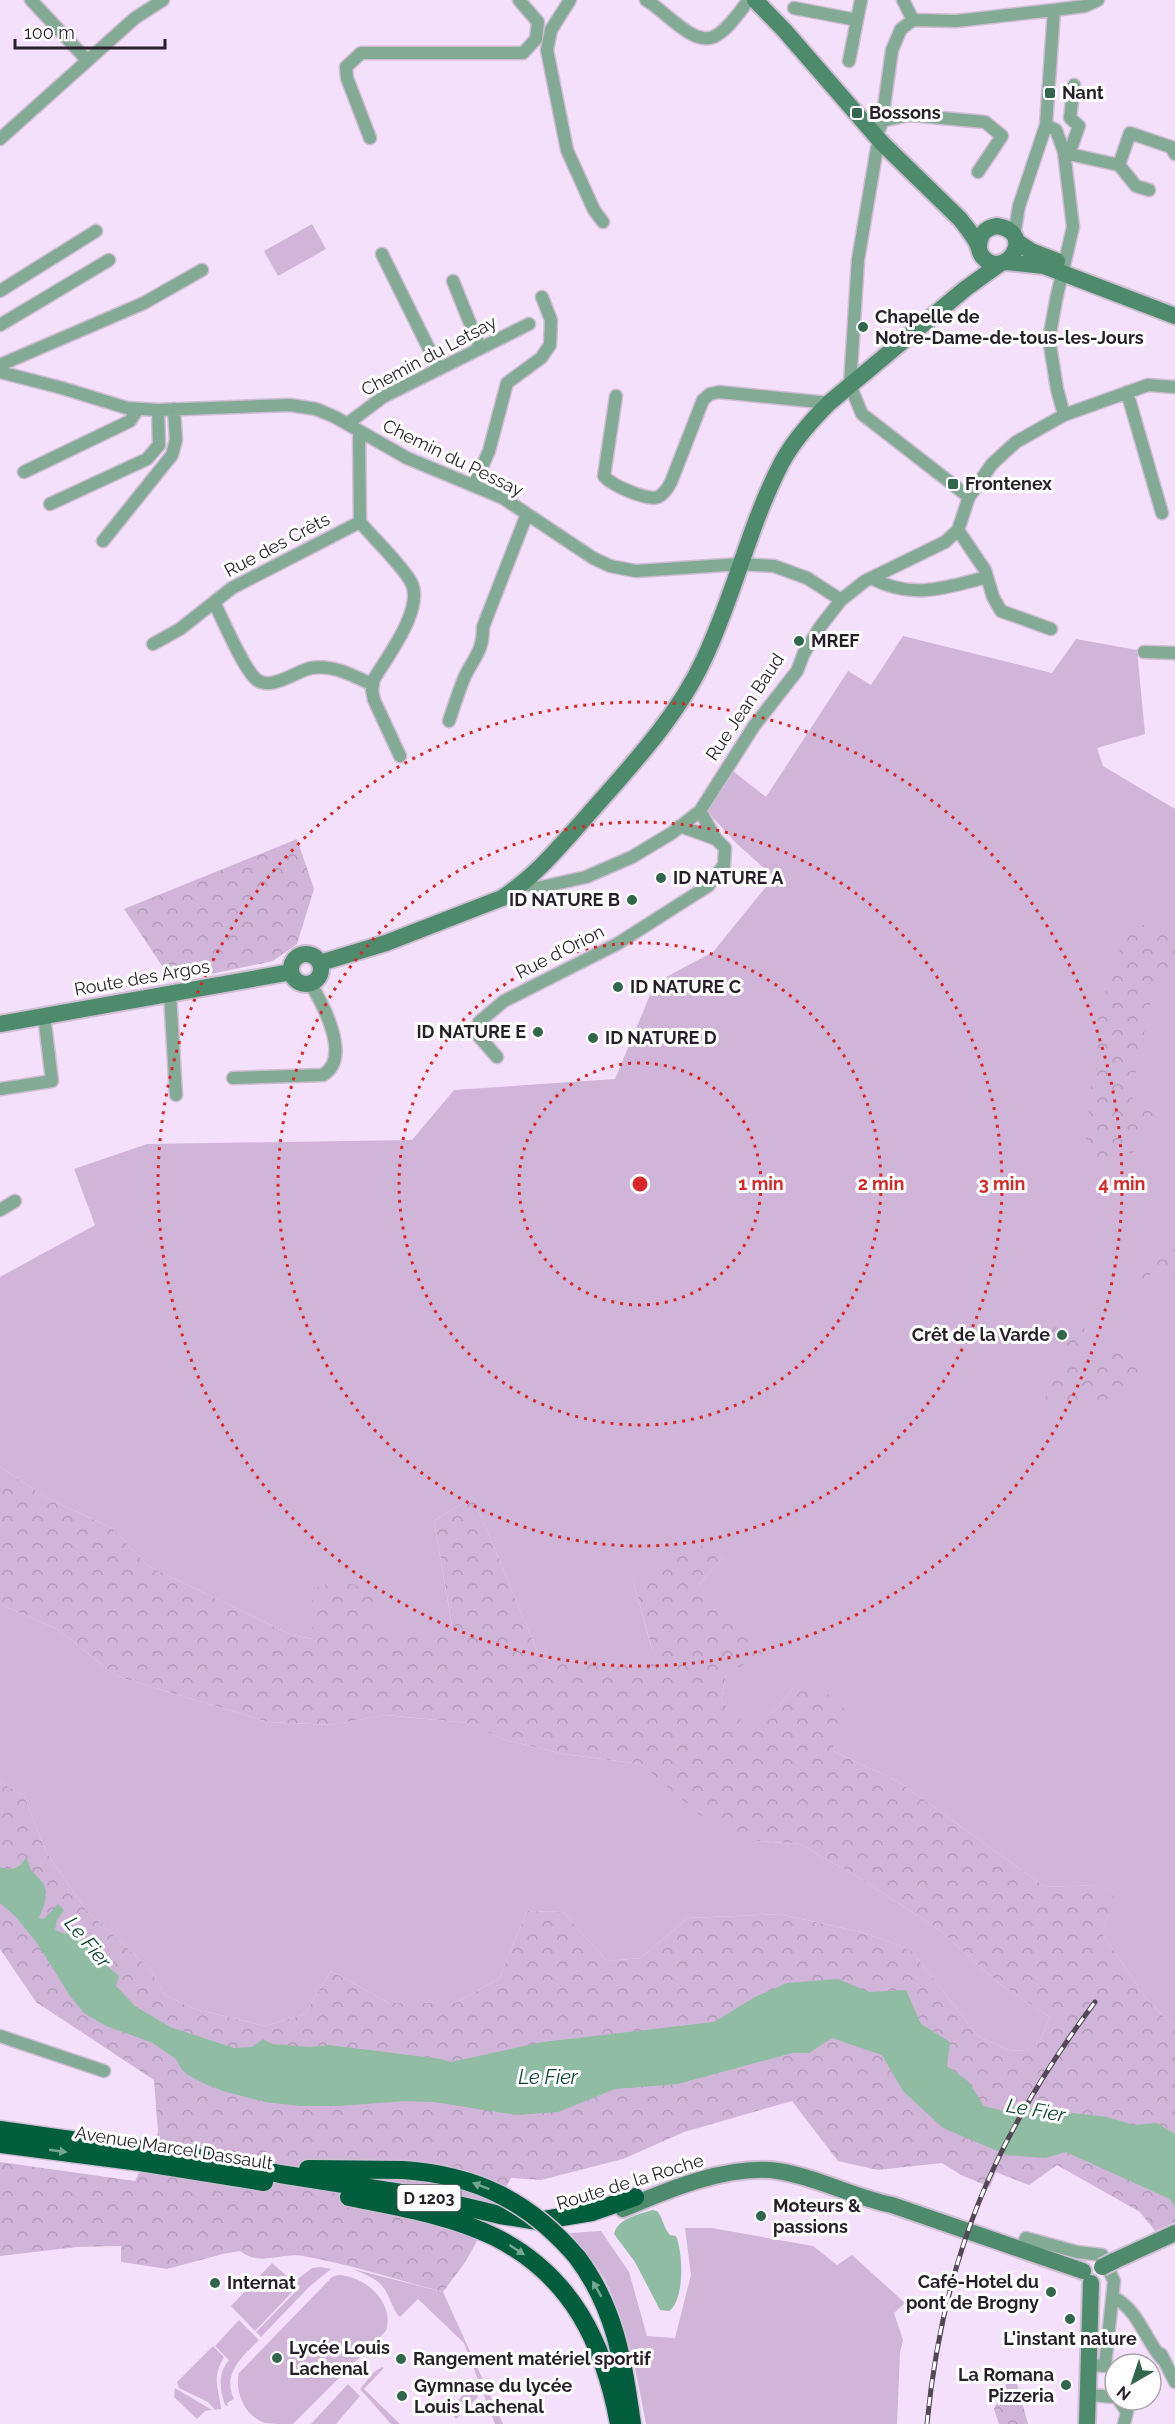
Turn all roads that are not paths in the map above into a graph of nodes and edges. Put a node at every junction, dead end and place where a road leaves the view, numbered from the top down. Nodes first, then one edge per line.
1 (32, 0) edge
2 (163, 0) edge
3 (519, 0) edge
4 (570, 0) edge
5 (646, 0) edge
6 (749, 0) edge
7 (755, 0) edge
8 (861, 0) edge
9 (903, 0) edge
10 (1098, 0) edge
11 (794, 8) dead end
12 (1054, 10) junction
13 (857, 20) junction
14 (913, 20) junction
15 (87, 60) junction
16 (849, 61) dead end
17 (1074, 85) dead end
18 (1046, 125) junction
19 (880, 132) junction
20 (370, 138) dead end
21 (0, 140) edge
22 (1066, 153) junction
23 (1175, 154) edge
24 (1119, 165) junction
25 (978, 172) dead end
26 (924, 186) junction
27 (1149, 190) dead end
28 (1019, 206) junction
29 (603, 222) dead end
30 (994, 226) junction
31 (96, 231) dead end
32 (1015, 239) junction
33 (979, 248) junction
34 (382, 254) dead end
35 (109, 260) dead end
36 (1004, 263) junction
37 (1064, 269) junction
38 (202, 270) dead end
39 (453, 281) dead end
40 (965, 288) junction
41 (0, 291) edge
42 (542, 297) dead end
43 (1175, 308) edge
44 (1175, 316) edge
45 (529, 324) dead end
46 (0, 325) edge
47 (480, 348) junction
48 (0, 365) edge
49 (439, 369) junction
50 (0, 372) edge
51 (850, 385) junction
52 (1175, 387) edge
53 (1127, 392) junction
54 (616, 396) dead end
55 (829, 403) junction
56 (138, 409) junction
57 (174, 409) junction
58 (158, 410) junction
59 (1064, 416) junction
60 (347, 424) junction
61 (359, 431) junction
62 (24, 472) dead end
63 (474, 485) junction
64 (969, 497) junction
65 (50, 504) dead end
66 (1162, 513) dead end
67 (527, 514) junction
68 (360, 522) junction
69 (958, 530) junction
70 (103, 541) dead end
71 (741, 564) junction
72 (987, 577) junction
73 (871, 578) junction
74 (842, 600) junction
75 (214, 602) junction
76 (1051, 629) dead end
77 (153, 644) dead end
78 (1144, 652) dead end
79 (1175, 653) edge
80 (373, 685) junction
81 (449, 721) dead end
82 (400, 756) dead end
83 (700, 811) junction
84 (680, 826) junction
85 (716, 839) junction
86 (525, 883) junction
87 (320, 963) junction
88 (291, 972) junction
89 (310, 983) junction
90 (170, 994) junction
91 (44, 1015) junction
92 (0, 1024) edge
93 (497, 1057) dead end
94 (233, 1078) dead end
95 (0, 1089) edge
96 (176, 1095) dead end
97 (15, 1201) dead end
98 (0, 1210) edge
99 (0, 2036) edge
100 (104, 2071) dead end
101 (0, 2130) edge
102 (0, 2144) edge
103 (220, 2161) junction
104 (342, 2195) junction
105 (635, 2197) joint
106 (892, 2205) junction
107 (588, 2222) joint
108 (1175, 2233) edge
109 (1022, 2249) junction
110 (1093, 2272) junction
111 (1113, 2296) junction
112 (1145, 2315) dead end
113 (1155, 2352) edge
114 (1160, 2352) edge
115 (1163, 2360) edge
116 (1090, 2365) junction
117 (1175, 2382) edge
118 (1089, 2395) junction
119 (1103, 2396) edge
120 (619, 2424) edge
121 (632, 2424) edge
122 (1088, 2424) edge

1 - 15 street
2 - 15 street
3 - 20 street
4 - 29 street
5 - 6 street
7 - 19 street
8 - 13 street
9 - 14 street
10 - 12 street
11 - 13 street
12 - 14 street
12 - 18 street
13 - 16 street
14 - 19 street
15 - 21 street
17 - 22 street
18 - 22 street
18 - 28 street
19 - 25 street
19 - 26 street
19 - 51 street
22 - 24 street
22 - 37 street
23 - 24 street
24 - 27 street
26 - 30 street
26 - 33 street
28 - 30 street
28 - 32 street
30 - 32 street
30 - 33 street
31 - 41 street
32 - 36 street
32 - 37 street
33 - 36 street
33 - 40 street
34 - 49 street
35 - 46 street
36 - 37 street
36 - 40 street
37 - 43 street
37 - 44 street
37 - 59 street
38 - 48 street
39 - 47 street
40 - 51 street
42 - 63 street
45 - 47 street, Chemin du Letsay
47 - 49 street, Chemin du Letsay
49 - 60 street, Chemin du Letsay
50 - 56 street, Chemin du Pessay
51 - 55 street
51 - 64 street
52 - 53 street
53 - 59 street
53 - 66 street
54 - 55 street
55 - 71 street
56 - 58 street, Chemin du Pessay
56 - 62 street
57 - 58 street, Chemin du Pessay
57 - 60 street, Chemin du Pessay
57 - 70 street
58 - 65 street
59 - 64 street
60 - 61 street, Chemin du Pessay
61 - 63 street, Chemin du Pessay
61 - 68 street
63 - 67 street, Chemin du Pessay
64 - 69 street
67 - 71 street, Chemin du Pessay
67 - 81 street
68 - 75 street, Rue des Crêts
68 - 80 street
69 - 72 street
69 - 73 street, Rue Jean Baud
71 - 74 street, Chemin du Pessay
71 - 86 street
72 - 73 street
72 - 76 street
73 - 74 street, Rue Jean Baud
74 - 83 street, Rue Jean Baud
75 - 77 street, Rue des Crêts
75 - 80 street
78 - 79 street
80 - 82 street
83 - 84 street, Rue Jean Baud
83 - 85 street
84 - 85 street
84 - 86 street, Rue Jean Baud
85 - 93 street, Rue d’Orion
86 - 87 street
87 - 88 street
87 - 89 street
88 - 89 street
88 - 90 street, Route des Argos
89 - 94 street
90 - 91 street, Route des Argos
90 - 96 street
91 - 92 street, Route des Argos
91 - 95 street
97 - 98 street
99 - 100 street
101 - 103 highway, Avenue Marcel Dassault / D 1203
102 -> 104 highway, Avenue Marcel Dassault / D 1203
103 - 105 highway, Route de la Roche / D 1203
121 -> 103 highway, D 1203, bridge
104 - 107 highway, Route de la Roche / D 1203
104 -> 120 highway, D 1203
105 - 106 street, Route de la Roche / D 1203
106 - 107 street, Route de la Roche / D 1203
106 - 109 street, Route de la Roche / D 1203
108 - 110 street, bridge
109 - 110 street, Route de la Roche / D 1203
109 - 111 street
110 - 116 street
111 - 113 street
111 - 116 street
112 - 114 street
115 - 117 street
116 - 118 street
118 - 119 street
118 - 122 street

